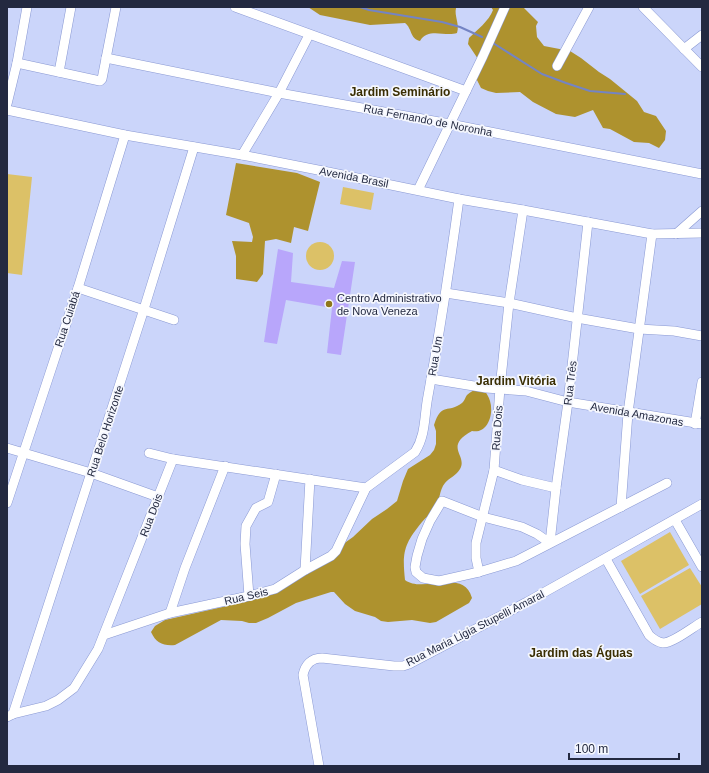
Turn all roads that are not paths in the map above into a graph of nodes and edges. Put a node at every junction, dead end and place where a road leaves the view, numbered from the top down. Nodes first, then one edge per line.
1 (27, 7) edge
2 (71, 7) edge
3 (116, 7) edge
4 (235, 7) edge
5 (505, 7) edge
6 (589, 7) edge
7 (643, 7) edge
8 (309, 35) junction
9 (702, 35) edge
10 (684, 49) junction
11 (106, 58) junction
12 (17, 63) junction
13 (557, 66) dead end
14 (702, 67) edge
15 (59, 72) junction
16 (466, 91) junction
17 (279, 93) junction
18 (7, 104) edge
19 (7, 110) edge
20 (450, 124) junction
21 (124, 135) junction
22 (194, 147) junction
23 (242, 155) junction
24 (702, 174) edge
25 (418, 190) junction
26 (459, 199) junction
27 (523, 210) junction
28 (702, 211) edge
29 (588, 222) junction
30 (702, 233) edge
31 (652, 234) junction
32 (676, 234) junction
33 (78, 288) junction
34 (446, 293) junction
35 (509, 303) junction
36 (144, 309) junction
37 (578, 318) junction
38 (174, 320) dead end
39 (639, 329) junction
40 (702, 336) edge
41 (432, 379) junction
42 (702, 382) edge
43 (500, 388) junction
44 (568, 402) junction
45 (628, 413) junction
46 (698, 424) edge
47 (7, 448) edge
48 (24, 452) junction
49 (149, 453) dead end
50 (173, 458) junction
51 (225, 466) junction
52 (494, 470) junction
53 (91, 473) junction
54 (276, 474) junction
55 (310, 479) junction
56 (667, 483) dead end
57 (366, 488) junction
58 (556, 488) junction
59 (158, 498) junction
60 (7, 503) edge
61 (702, 504) edge
62 (620, 506) junction
63 (483, 517) junction
64 (675, 520) junction
65 (550, 543) junction
66 (606, 559) junction
67 (702, 567) edge
68 (305, 570) junction
69 (479, 572) junction
70 (250, 596) junction
71 (170, 613) junction
72 (702, 622) edge
73 (104, 635) junction
74 (10, 715) edge
75 (319, 766) edge

1 - 12 street
2 - 15 street
3 - 11 street
4 - 8 street
5 - 16 street
6 - 13 street
7 - 10 street
8 - 16 street
8 - 17 street
9 - 10 street
10 - 14 street
11 - 15 street
11 - 17 street, Rua Fernando de Noronha
12 - 15 street
12 - 18 street
16 - 20 street
17 - 20 street, Rua Fernando de Noronha
17 - 23 street
19 - 21 street, Avenida Brasil
20 - 24 street, Rua Fernando de Noronha
20 - 25 street
21 - 22 street, Avenida Brasil
21 - 33 street, Rua Cuiabá
22 - 23 street, Avenida Brasil
22 - 36 street, Rua Belo Horizonte
23 - 25 street, Avenida Brasil
25 - 26 street, Avenida Brasil
26 - 27 street, Avenida Brasil
26 - 34 street, Rua Um
27 - 29 street, Avenida Brasil
27 - 35 street, Rua Dois
28 - 32 street
29 - 31 street, Avenida Brasil
29 - 37 street, Rua Três
30 - 32 street, Avenida Brasil
31 - 32 street, Avenida Brasil
31 - 39 street
33 - 36 street
33 - 48 street, Rua Cuiabá
34 - 35 street
34 - 41 street, Rua Um
35 - 37 street
35 - 43 street, Rua Dois
36 - 38 street
36 - 53 street, Rua Belo Horizonte
37 - 39 street
37 - 44 street, Rua Três
39 - 40 street
39 - 45 street
41 - 43 street, Avenida Amazonas
41 - 57 street, Rua Um
42 - 46 street
43 - 44 street, Avenida Amazonas
43 - 52 street, Rua Dois
44 - 45 street, Avenida Amazonas
44 - 58 street, Rua Três
45 - 46 street, Avenida Amazonas
45 - 62 street
47 - 48 street
48 - 53 street
48 - 60 street, Rua Cuiabá
49 - 50 street
50 - 51 street
50 - 59 street, Rua Dois
51 - 54 street
51 - 71 street
52 - 58 street
52 - 63 street, Rua Dois
53 - 59 street
53 - 74 street, Rua Belo Horizonte
54 - 55 street
54 - 70 street
55 - 57 street
55 - 68 street
56 - 62 street
57 - 68 street, Rua Seis
58 - 65 street, Rua Três
59 - 73 street, Rua Dois
61 - 64 street, Rua Maria Ligia Stupelli Amaral
62 - 65 street
63 - 65 street
63 - 69 street, Rua Dois
63 - 69 street
64 - 66 street, Rua Maria Ligia Stupelli Amaral
64 - 67 street
65 - 69 street
66 - 72 street
66 - 75 street, Rua Maria Ligia Stupelli Amaral
68 - 70 street, Rua Seis
70 - 71 street, Rua Seis
71 - 73 street, Rua Seis
73 - 74 street, Rua Dois

